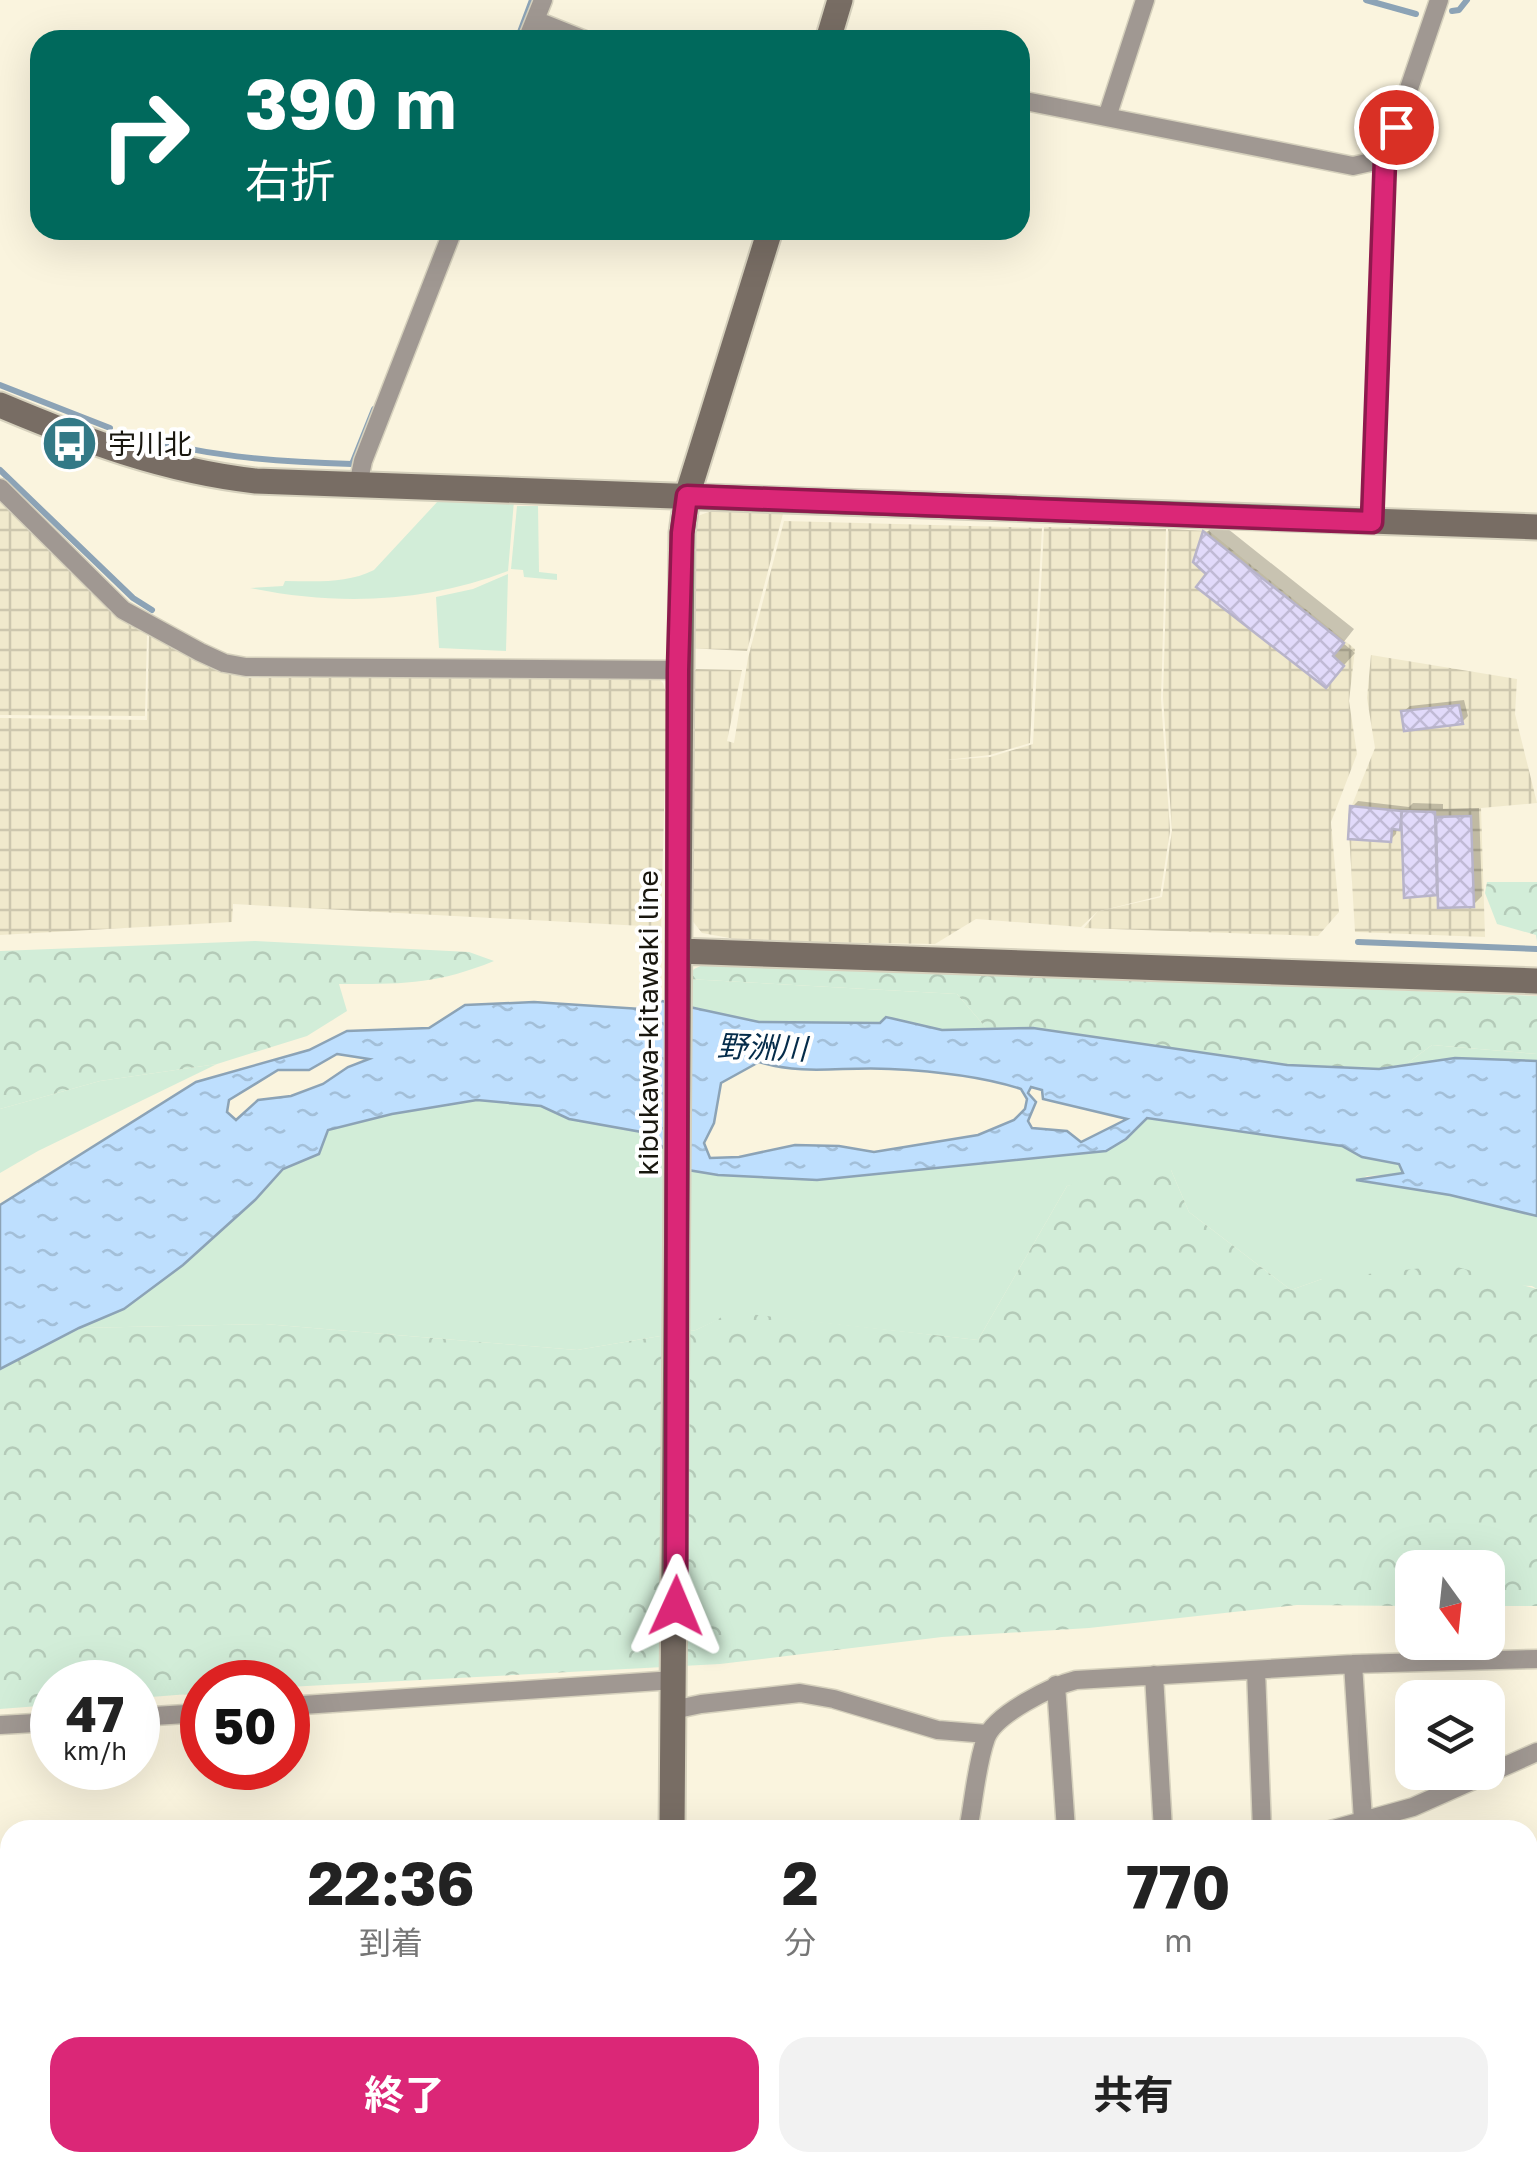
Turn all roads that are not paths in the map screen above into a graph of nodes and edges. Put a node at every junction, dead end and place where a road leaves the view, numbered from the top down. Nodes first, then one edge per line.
1 (543, 0) edge
2 (840, 0) edge
3 (1145, 0) edge
4 (1439, 0) edge
5 (535, 20) junction
6 (531, 30) edge
7 (560, 30) edge
8 (831, 30) edge
9 (1030, 102) edge
10 (1106, 117) junction
11 (1385, 159) junction
12 (450, 240) edge
13 (767, 240) edge
14 (0, 405) edge
15 (358, 484) junction
16 (0, 488) edge
17 (687, 496) junction
18 (1372, 522) junction
19 (1537, 528) edge
20 (678, 670) junction
21 (679, 962) junction
22 (1537, 980) edge
23 (1537, 1659) edge
24 (1353, 1664) junction
25 (1256, 1670) junction
26 (1154, 1676) junction
27 (674, 1680) junction
28 (1056, 1684) junction
29 (310, 1705) edge
30 (673, 1710) junction
31 (30, 1724) edge
32 (0, 1726) edge
33 (987, 1734) junction
34 (1537, 1752) edge
35 (672, 1820) edge
36 (970, 1820) edge
37 (1065, 1820) edge
38 (1162, 1820) edge
39 (1262, 1820) edge
40 (1363, 1820) joint

1 - 5 street
2 - 8 street
3 - 10 street
4 - 11 street
5 - 6 street
5 - 7 street
9 - 10 street
10 - 11 street
11 - 18 street
12 - 15 street
13 - 17 street, kibukawa-kitawaki line
14 - 15 street
15 - 17 street
16 - 20 street
17 - 18 street
17 - 20 street, kibukawa-kitawaki line
18 - 19 street
20 - 21 street, kibukawa-kitawaki line
21 - 22 street
21 - 27 street, kibukawa-kitawaki line
23 - 24 street
24 - 25 street
24 - 40 street
25 - 26 street
25 - 39 street
26 - 28 street
26 - 38 street
27 - 29 street
27 - 30 street, kibukawa-kitawaki line
28 - 33 street
28 - 37 street
30 - 33 street
30 - 35 street, kibukawa-kitawaki line
31 - 32 street
33 - 36 street
34 - 40 street

